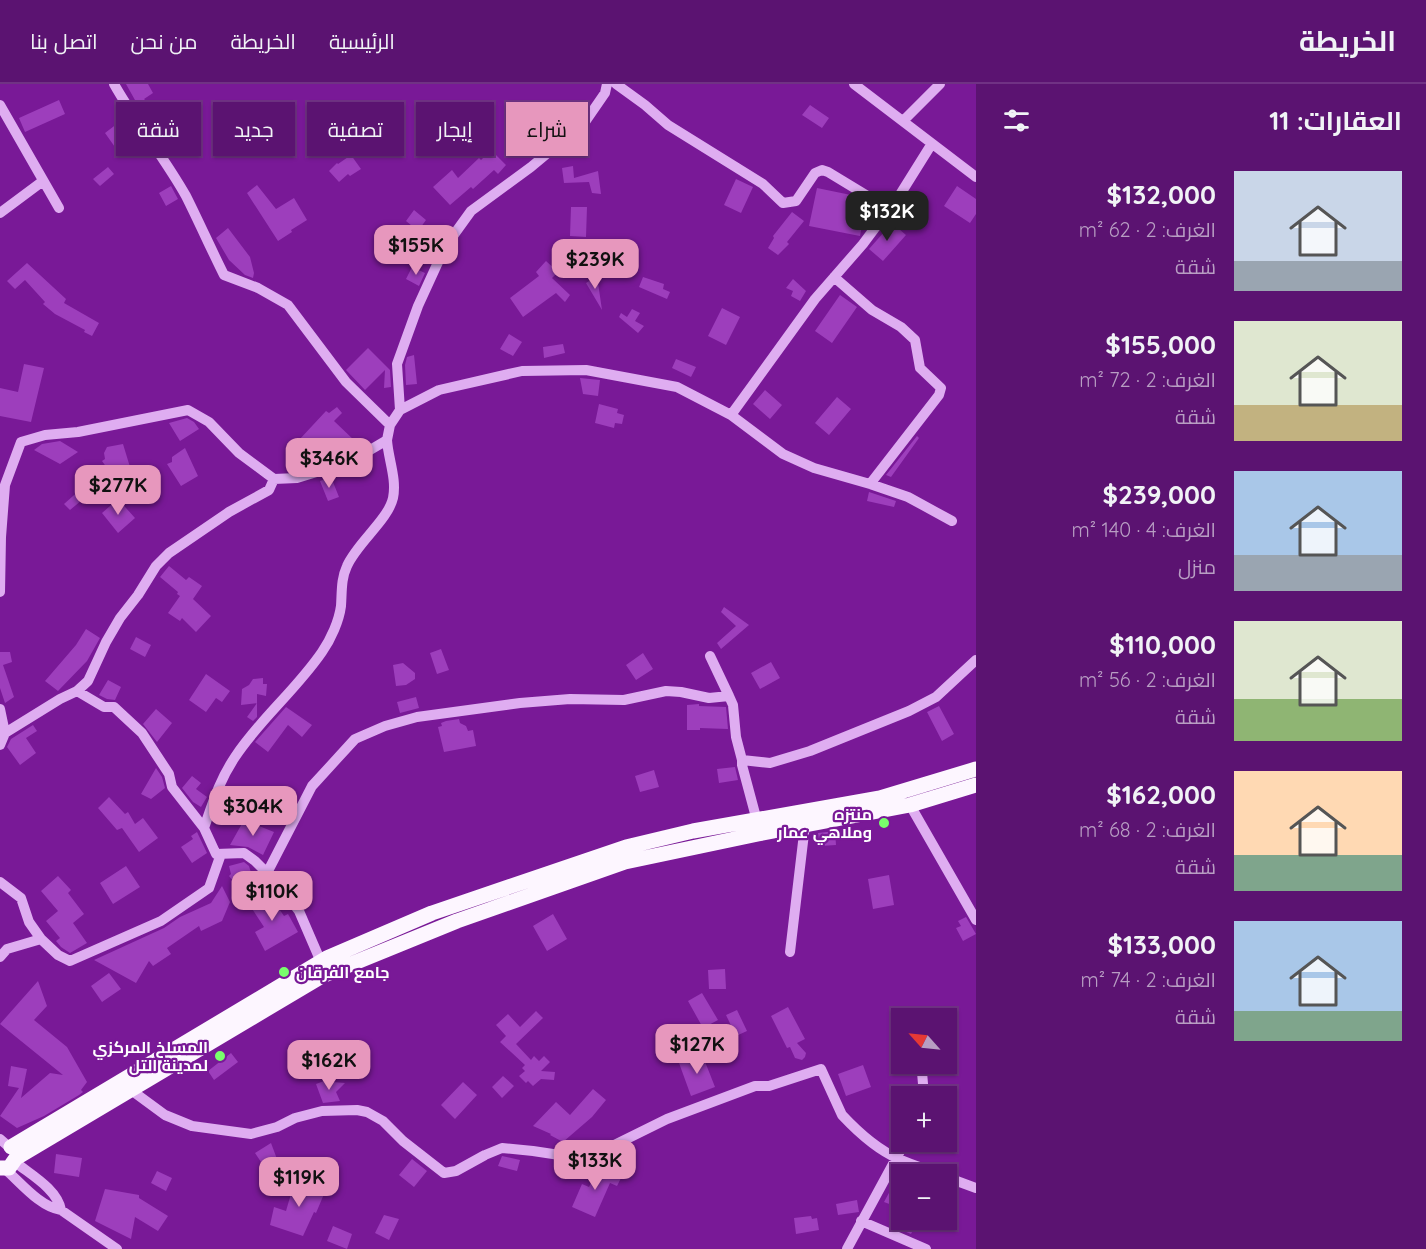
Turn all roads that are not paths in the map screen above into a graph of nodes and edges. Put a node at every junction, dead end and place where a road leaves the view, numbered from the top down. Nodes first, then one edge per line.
1 (114, 84) edge
2 (607, 84) edge
3 (616, 84) edge
4 (854, 84) edge
5 (940, 84) edge
6 (0, 105) edge
7 (903, 121) junction
8 (931, 145) junction
9 (976, 177) edge
10 (43, 181) junction
11 (59, 208) dead end
12 (888, 209) junction
13 (0, 213) edge
14 (834, 277) junction
15 (400, 410) junction
16 (731, 415) junction
17 (390, 425) junction
18 (387, 440) junction
19 (274, 479) junction
20 (870, 484) junction
21 (952, 521) dead end
22 (0, 592) edge
23 (710, 656) dead end
24 (976, 660) edge
25 (77, 691) junction
26 (729, 696) junction
27 (0, 709) edge
28 (5, 733) junction
29 (0, 745) edge
30 (742, 760) junction
31 (976, 769) edge
32 (976, 785) edge
33 (910, 805) junction
34 (757, 820) junction
35 (805, 825) junction
36 (204, 828) junction
37 (221, 854) junction
38 (267, 873) junction
39 (0, 882) edge
40 (976, 920) edge
41 (41, 939) junction
42 (790, 952) dead end
43 (0, 957) edge
44 (321, 962) junction
45 (131, 1090) junction
46 (899, 1152) edge
47 (6, 1157) edge
48 (896, 1158) junction
49 (912, 1164) edge
50 (957, 1181) edge
51 (976, 1188) edge
52 (861, 1221) junction
53 (117, 1249) edge
54 (847, 1249) edge
55 (926, 1249) edge

1 - 17 street
2 - 15 street
3 - 12 street
4 - 7 street
5 - 7 street
6 - 10 street
7 - 8 street
8 - 9 street
8 - 12 street
10 - 11 street
10 - 13 street
12 - 14 street
14 - 16 street
14 - 20 street
15 - 16 street
15 - 17 street
16 - 20 street
17 - 18 street
18 - 19 street
18 - 36 street
19 - 22 street
19 - 25 street
20 - 21 street
23 - 26 street
24 - 30 street
25 - 28 street
25 - 36 street
26 - 30 street
26 - 38 street
27 - 28 street
28 - 29 street
30 - 34 street
31 - 34 main road
32 - 33 main road
33 - 35 main road
33 - 40 street
34 - 44 main road
35 - 42 street
35 - 45 main road
36 - 37 street
37 - 38 street
37 - 41 street
38 - 44 street
39 - 41 street
41 - 43 street
44 - 47 main road
45 - 47 main road
45 - 48 street
46 - 48 street
47 - 53 street
48 - 49 street
48 - 52 street
50 - 51 street
52 - 54 street
52 - 55 street

